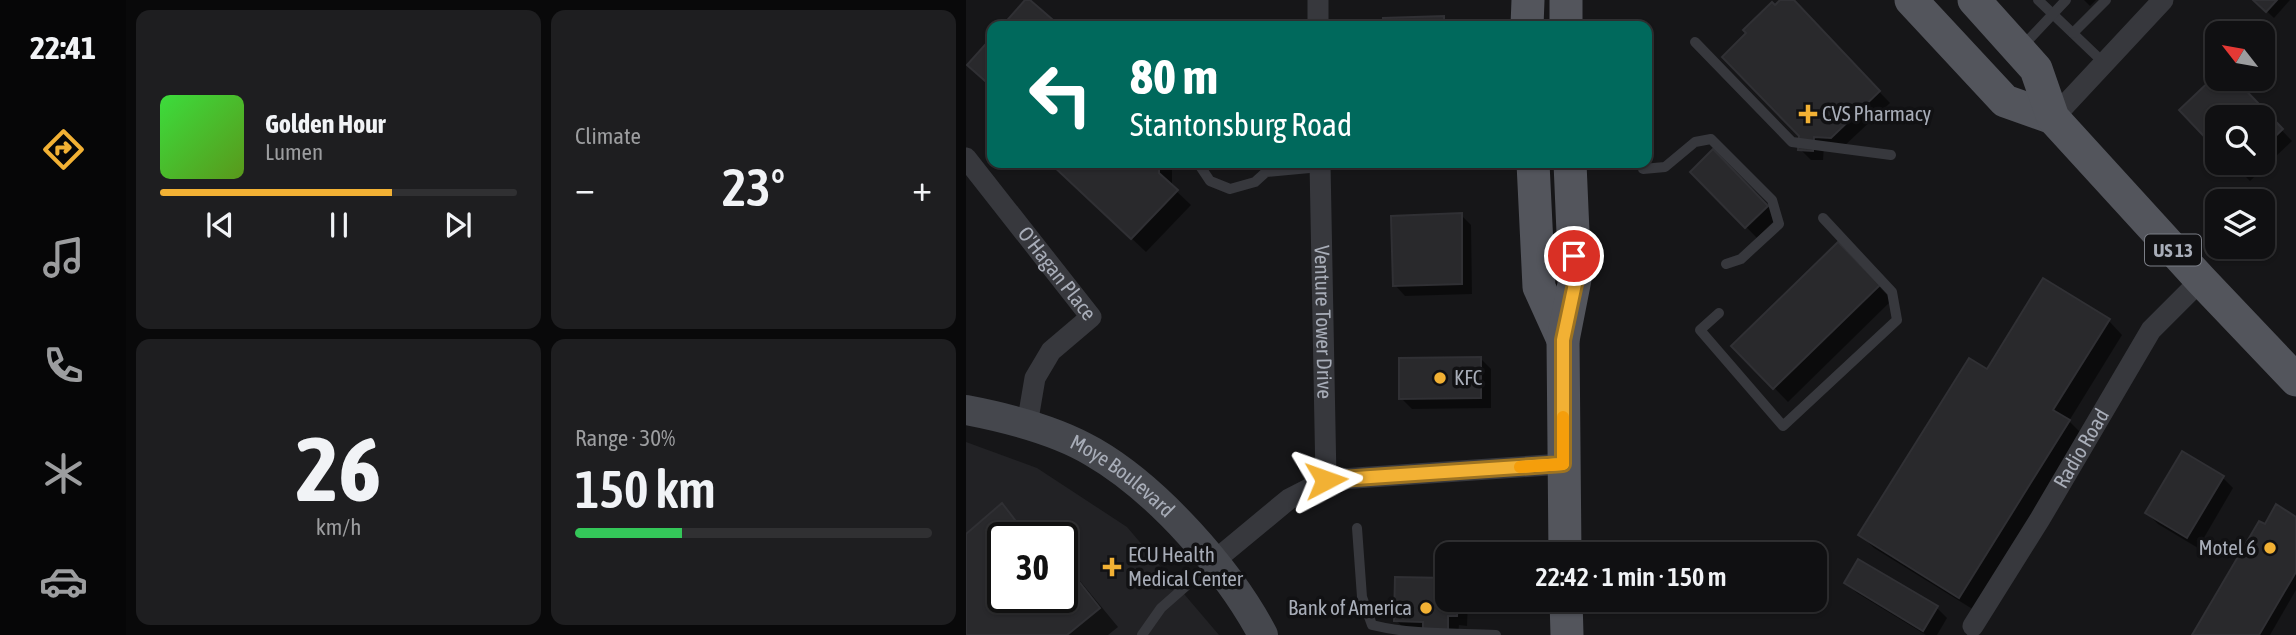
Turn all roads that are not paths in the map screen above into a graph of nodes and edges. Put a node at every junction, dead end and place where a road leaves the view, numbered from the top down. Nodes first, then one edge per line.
1 (1318, 0) edge
2 (1528, 0) edge
3 (1566, 0) edge
4 (1911, 0) edge
5 (1974, 0) edge
6 (2038, 0) edge
7 (2066, 0) edge
8 (2106, 0) edge
9 (2163, 0) edge
10 (2053, 14) junction
11 (1318, 21) edge
12 (1527, 21) edge
13 (1566, 21) edge
14 (2073, 33) junction
15 (1695, 42) dead end
16 (2020, 50) junction
17 (2104, 63) junction
18 (2053, 118) junction
19 (1891, 155) dead end
20 (966, 158) edge
21 (1201, 168) edge
22 (1297, 168) edge
23 (1320, 168) edge
24 (1533, 168) edge
25 (1570, 168) edge
26 (1643, 169) dead end
27 (1824, 218) dead end
28 (1726, 264) dead end
29 (2201, 280) junction
30 (1719, 313) dead end
31 (1563, 340) junction
32 (2296, 380) edge
33 (966, 410) edge
34 (1027, 425) junction
35 (1563, 464) junction
36 (1326, 480) junction
37 (1357, 528) dead end
38 (1565, 542) edge
39 (1213, 562) junction
40 (1566, 612) edge
41 (1973, 626) dead end
42 (1142, 635) edge
43 (1263, 635) edge
44 (1496, 635) edge
45 (1567, 635) edge

1 - 11 street
2 - 12 main road
3 - 13 main road
4 - 18 main road, US 13
5 - 16 main road, US 13
6 - 10 lane
7 - 10 lane
8 - 14 lane
9 - 17 street
10 - 14 lane
10 - 16 lane
14 - 17 lane
15 - 19 lane
16 - 18 main road, US 13
17 - 18 street
18 - 29 main road, US 13
20 - 34 street, O'Hagan Place
21 - 22 lane
23 - 36 street, Venture Tower Drive
24 - 31 main road
25 - 31 main road
26 - 28 lane
27 - 30 lane
29 - 32 main road, US 13
29 - 41 street, Radio Road
31 - 35 main road
33 - 34 street, Moye Boulevard
34 - 39 street, Moye Boulevard
35 - 36 street
35 - 38 main road
36 - 39 street
37 - 44 lane
39 - 42 lane
39 - 43 street, Moye Boulevard
40 - 45 main road

